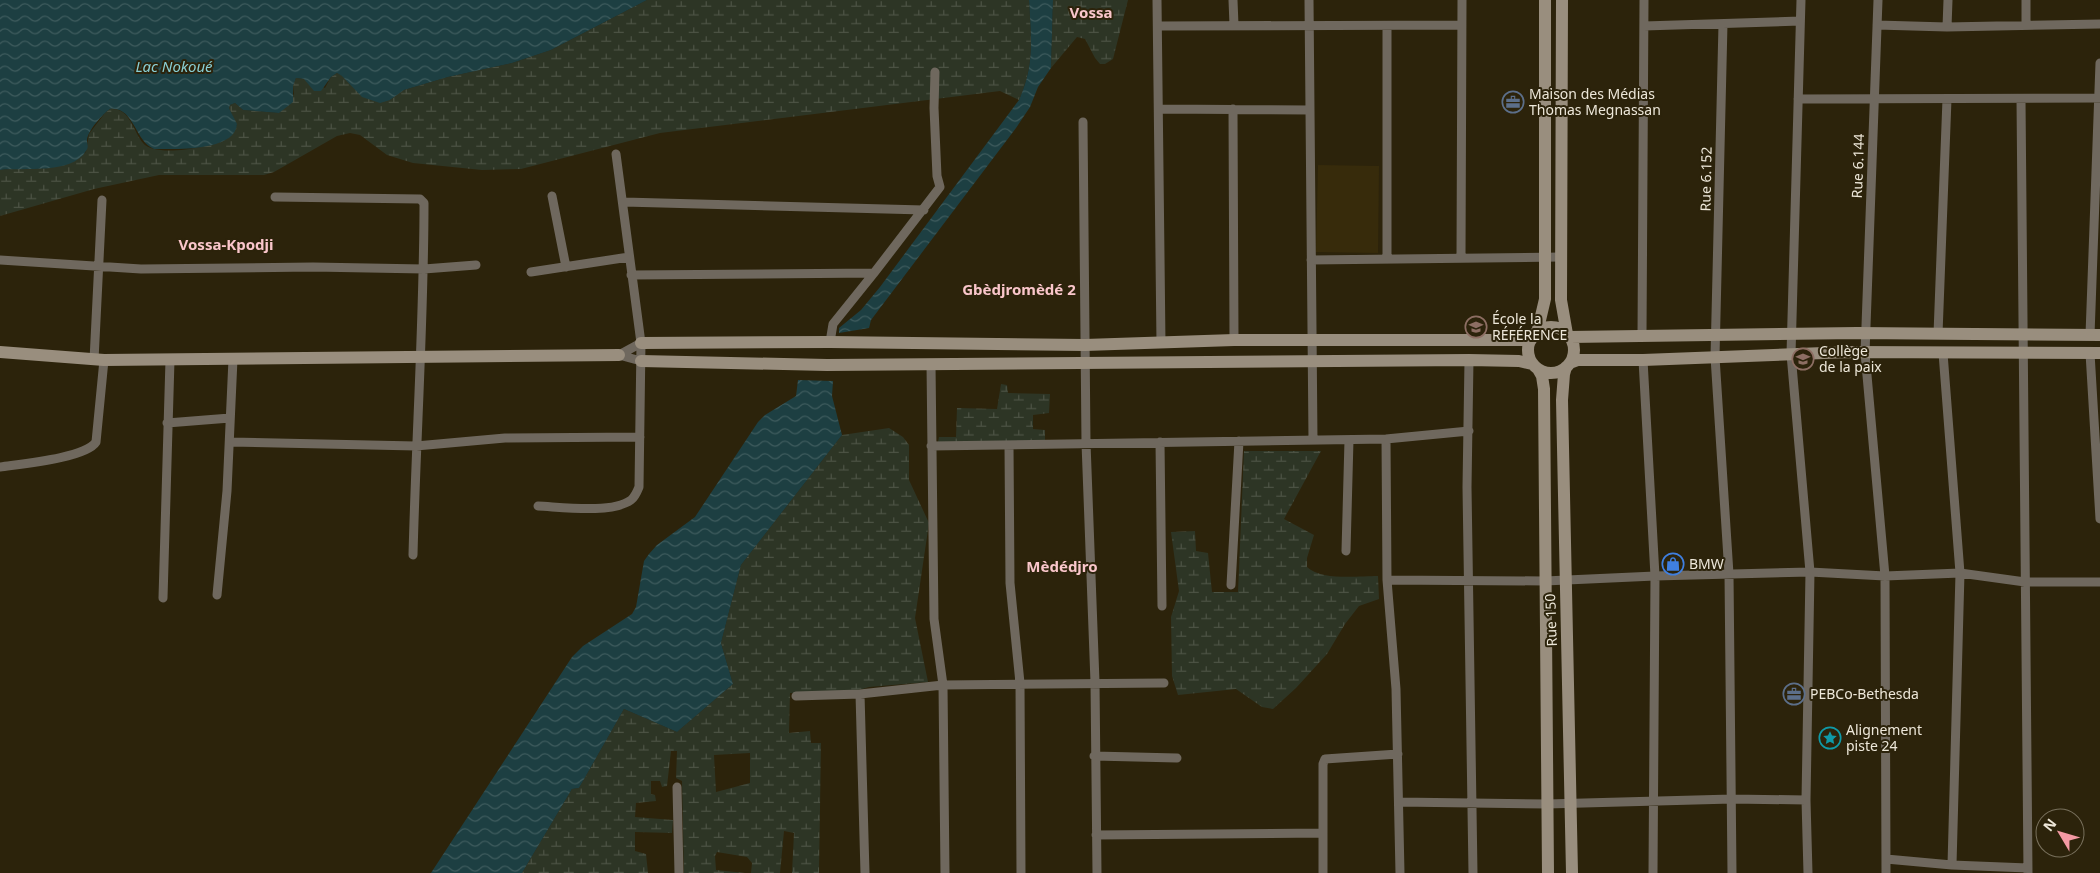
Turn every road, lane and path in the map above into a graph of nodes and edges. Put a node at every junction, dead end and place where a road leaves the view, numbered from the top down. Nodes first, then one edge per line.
1 (1157, 0) edge
2 (1233, 0) edge
3 (1309, 0) edge
4 (1462, 0) edge
5 (1545, 0) edge
6 (1562, 0) edge
7 (1644, 0) edge
8 (1800, 0) edge
9 (1878, 0) edge
10 (1948, 0) edge
11 (2026, 0) edge
12 (1800, 21) junction
13 (1723, 24) junction
14 (2100, 24) edge
15 (1309, 25) junction
16 (1462, 25) junction
17 (1877, 25) junction
18 (1158, 26) junction
19 (1234, 26) junction
20 (1387, 26) junction
21 (1644, 26) junction
22 (2026, 26) junction
23 (1948, 27) junction
24 (2100, 63) edge
25 (935, 72) dead end
26 (1875, 98) junction
27 (2099, 98) edge
28 (1798, 99) junction
29 (1947, 99) junction
30 (2021, 99) junction
31 (1159, 109) junction
32 (1233, 109) junction
33 (1310, 110) junction
34 (1083, 122) dead end
35 (616, 154) dead end
36 (552, 196) dead end
37 (275, 197) dead end
38 (102, 200) dead end
39 (624, 202) junction
40 (924, 210) junction
41 (629, 257) junction
42 (1461, 258) junction
43 (1544, 258) junction
44 (1561, 258) junction
45 (1387, 259) junction
46 (0, 260) edge
47 (1311, 260) junction
48 (476, 265) dead end
49 (99, 267) junction
50 (566, 267) junction
51 (424, 269) junction
52 (531, 272) dead end
53 (874, 273) junction
54 (631, 275) junction
55 (1866, 333) junction
56 (1791, 334) junction
57 (1938, 334) junction
58 (2023, 334) junction
59 (1568, 335) junction
60 (1716, 335) junction
61 (2095, 335) edge
62 (1534, 336) junction
63 (1642, 336) junction
64 (1234, 340) junction
65 (1311, 341) junction
66 (830, 342) junction
67 (642, 343) junction
68 (1161, 343) junction
69 (1085, 345) junction
70 (0, 352) edge
71 (1865, 353) junction
72 (1943, 353) junction
73 (2023, 353) junction
74 (2095, 353) edge
75 (619, 354) junction
76 (1791, 354) junction
77 (422, 357) junction
78 (1716, 357) junction
79 (233, 359) junction
80 (99, 360) junction
81 (170, 360) junction
82 (1469, 360) junction
83 (1643, 360) junction
84 (641, 361) junction
85 (1312, 361) junction
86 (931, 364) junction
87 (1085, 364) junction
88 (1568, 365) junction
89 (1535, 366) junction
90 (230, 418) junction
91 (167, 423) junction
92 (1469, 431) junction
93 (640, 437) junction
94 (1386, 439) junction
95 (1313, 440) junction
96 (1348, 440) junction
97 (1239, 441) junction
98 (230, 442) junction
99 (1160, 442) junction
100 (1086, 443) junction
101 (1009, 445) junction
102 (416, 446) junction
103 (931, 446) junction
104 (0, 467) edge
105 (538, 506) dead end
106 (2100, 519) edge
107 (1346, 551) dead end
108 (413, 555) dead end
109 (1810, 572) junction
110 (1960, 573) junction
111 (1729, 574) junction
112 (1654, 576) junction
113 (1884, 576) junction
114 (1387, 580) junction
115 (1468, 580) junction
116 (1564, 580) junction
117 (1545, 581) junction
118 (2025, 582) junction
119 (2100, 582) edge
120 (1231, 585) dead end
121 (217, 595) dead end
122 (164, 598) dead end
123 (1162, 606) dead end
124 (1095, 682) junction
125 (1020, 683) junction
126 (1164, 683) dead end
127 (942, 685) junction
128 (860, 694) junction
129 (796, 696) dead end
130 (1398, 754) junction
131 (1094, 756) junction
132 (1177, 758) dead end
133 (677, 787) dead end
134 (1732, 799) junction
135 (1806, 800) junction
136 (1652, 801) junction
137 (1400, 802) junction
138 (1471, 802) junction
139 (1571, 802) junction
140 (1548, 804) junction
141 (1323, 833) junction
142 (1096, 835) junction
143 (1886, 859) junction
144 (1952, 865) junction
145 (2028, 870) edge
146 (679, 873) edge
147 (865, 873) edge
148 (945, 873) edge
149 (1021, 873) edge
150 (1097, 873) edge
151 (1323, 873) edge
152 (1400, 873) edge
153 (1473, 873) edge
154 (1548, 873) edge
155 (1572, 873) edge
156 (1653, 873) edge
157 (1732, 873) edge
158 (1808, 873) edge
159 (1886, 873) edge

1 - 18 street
2 - 19 street
3 - 15 street
4 - 16 street
5 - 43 main road
6 - 44 main road
7 - 21 street
8 - 12 street
9 - 17 street, Rue 6.144
10 - 23 street
11 - 22 street
12 - 13 street
12 - 28 street
13 - 21 street
13 - 60 street, Rue 6.152
14 - 22 street
15 - 19 street
15 - 20 street
15 - 33 street
16 - 20 street
16 - 42 street
17 - 23 street
17 - 26 street, Rue 6.144
18 - 19 street
18 - 31 street
20 - 45 street
21 - 63 street
22 - 23 street
24 - 27 street
25 - 40 street
26 - 28 street
26 - 29 street
26 - 55 street, Rue 6.144
27 - 30 street
27 - 61 street
28 - 56 street
29 - 30 street
29 - 57 street
30 - 58 street
31 - 32 street
31 - 68 street
32 - 33 street
32 - 64 street
33 - 47 street
34 - 69 street
35 - 39 street
36 - 50 street
37 - 51 street
38 - 49 street
39 - 40 street
39 - 41 street
40 - 53 street
41 - 50 street
41 - 54 street
42 - 43 street
42 - 45 street
43 - 44 street
43 - 62 main road
44 - 59 main road
45 - 47 street
46 - 49 street
47 - 65 street
48 - 51 street
49 - 51 street
49 - 80 street
50 - 52 street
51 - 77 street
53 - 54 street
53 - 66 street
54 - 67 street
55 - 56 main road
55 - 57 main road
55 - 71 street, Rue 6.144
56 - 60 main road
56 - 76 street
57 - 58 main road
58 - 61 main road
58 - 73 street
59 - 62 main road
59 - 63 main road
59 - 88 main road
60 - 63 main road
60 - 78 street, Rue 6.152
62 - 65 main road
62 - 89 main road
64 - 65 main road
64 - 68 main road
65 - 85 street
66 - 67 main road
66 - 69 main road
67 - 75 street
67 - 84 street
68 - 69 main road
69 - 87 street
70 - 80 main road
71 - 72 main road
71 - 76 main road
71 - 113 street, Rue 6.144
72 - 73 main road
72 - 110 street
73 - 74 main road
73 - 118 street
74 - 106 street
75 - 77 main road
75 - 84 street
76 - 78 main road
76 - 109 street
77 - 79 main road
77 - 102 street
78 - 83 main road
78 - 111 street, Rue 6.152
79 - 81 main road
79 - 90 street
80 - 81 main road
80 - 104 street
81 - 91 street
82 - 85 main road
82 - 89 main road
82 - 92 street
83 - 88 main road
83 - 112 street
84 - 86 main road
84 - 93 street
85 - 87 main road
85 - 95 street
86 - 87 main road
86 - 103 street
87 - 100 street
88 - 89 main road
88 - 116 main road, Rue 150
89 - 117 main road, Rue 150
90 - 91 street
90 - 98 street
91 - 122 street
92 - 94 street
92 - 115 street
93 - 102 street
93 - 105 street
94 - 96 street
94 - 114 street
95 - 96 street
95 - 97 street
96 - 107 street
97 - 99 street
97 - 120 street
98 - 102 street
98 - 121 street
99 - 100 street
99 - 123 street
100 - 101 street
100 - 124 street
101 - 103 street
101 - 125 street
102 - 108 street
103 - 127 street
109 - 111 street
109 - 113 street
109 - 135 street
110 - 113 street
110 - 118 street
110 - 144 street
111 - 112 street
111 - 134 street, Rue 6.152
112 - 116 street
112 - 136 street
113 - 143 street, Rue 6.144
114 - 115 street
114 - 130 street
115 - 117 street
115 - 138 street
116 - 117 street
116 - 139 main road, Rue 150
117 - 140 main road, Rue 150
118 - 119 street
118 - 145 street
124 - 125 street
124 - 126 street
124 - 131 street
125 - 127 street
125 - 149 street
127 - 128 street
127 - 148 street
128 - 129 street
128 - 147 street
130 - 137 street
130 - 141 street
131 - 132 street
131 - 142 street
133 - 146 street
134 - 135 street
134 - 136 street
134 - 157 street, Rue 6.152
135 - 158 street
136 - 139 street
136 - 156 street
137 - 138 street
137 - 152 street
138 - 140 street
138 - 153 street
139 - 140 street
139 - 155 main road, Rue 150
140 - 154 main road, Rue 150
141 - 142 street
141 - 151 street
142 - 150 street
143 - 144 street
143 - 159 street, Rue 6.144
144 - 145 street

